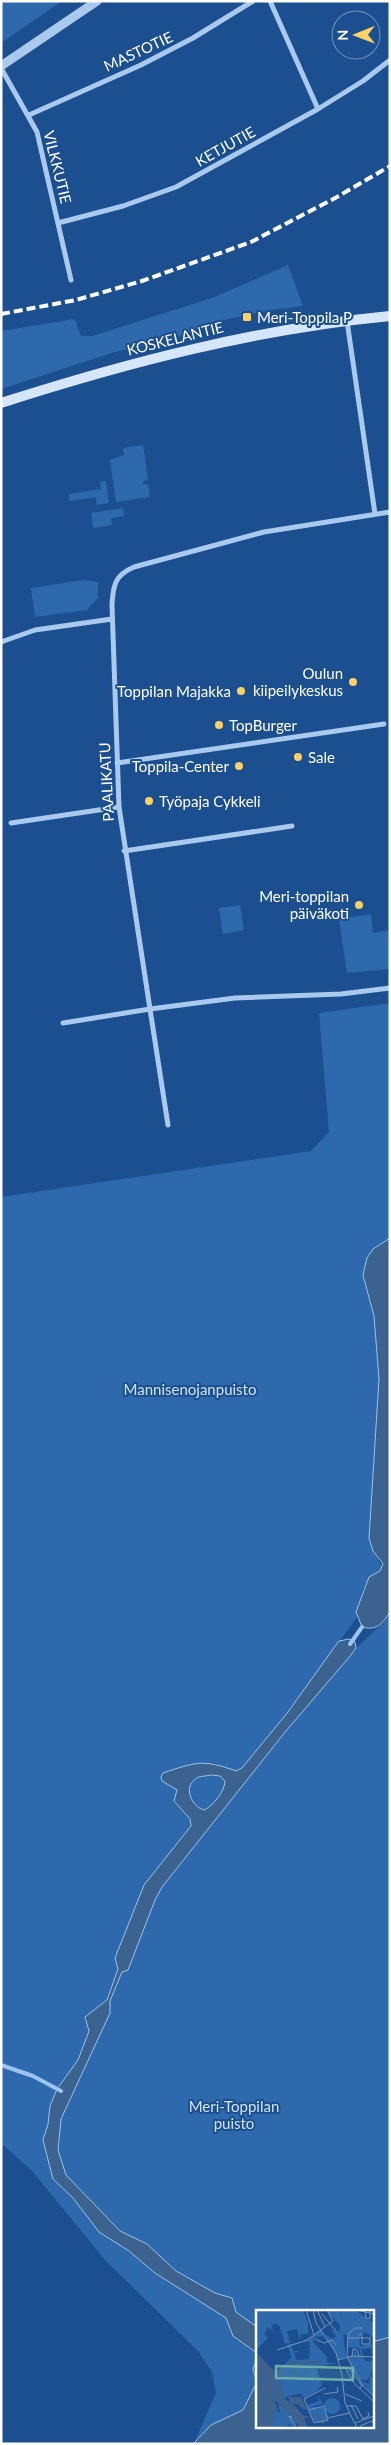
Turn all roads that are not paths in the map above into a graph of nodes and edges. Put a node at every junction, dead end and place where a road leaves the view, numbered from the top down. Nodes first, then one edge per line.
1 (97, 1) edge
2 (253, 1) edge
3 (270, 1) edge
4 (390, 60) edge
5 (1, 67) edge
6 (318, 108) junction
7 (29, 114) junction
8 (58, 223) junction
9 (71, 280) dead end
10 (390, 316) edge
11 (346, 320) junction
12 (1, 403) edge
13 (390, 512) edge
14 (375, 514) junction
15 (112, 619) junction
16 (1, 642) edge
17 (384, 724) dead end
18 (117, 764) junction
19 (119, 807) junction
20 (11, 823) dead end
21 (292, 826) dead end
22 (124, 851) junction
23 (390, 988) edge
24 (150, 1009) junction
25 (63, 1023) dead end
26 (168, 1125) dead end

1 - 5 street
2 - 7 street, MASTOTIE
3 - 6 street
4 - 6 street, KETJUTIE
5 - 7 street, VILKKUTIE
6 - 8 street, KETJUTIE
7 - 8 street, VILKKUTIE
8 - 9 street, VILKKUTIE
10 - 11 main road, KOSKELANTIE
11 - 12 main road, KOSKELANTIE
11 - 14 street
13 - 14 street, PAALIKATU
14 - 15 street, PAALIKATU
15 - 16 street
15 - 18 street, PAALIKATU
17 - 18 street
18 - 19 street, PAALIKATU
19 - 20 street
19 - 22 street, PAALIKATU
21 - 22 street
22 - 24 street, PAALIKATU
23 - 24 street
24 - 25 street
24 - 26 street, PAALIKATU

